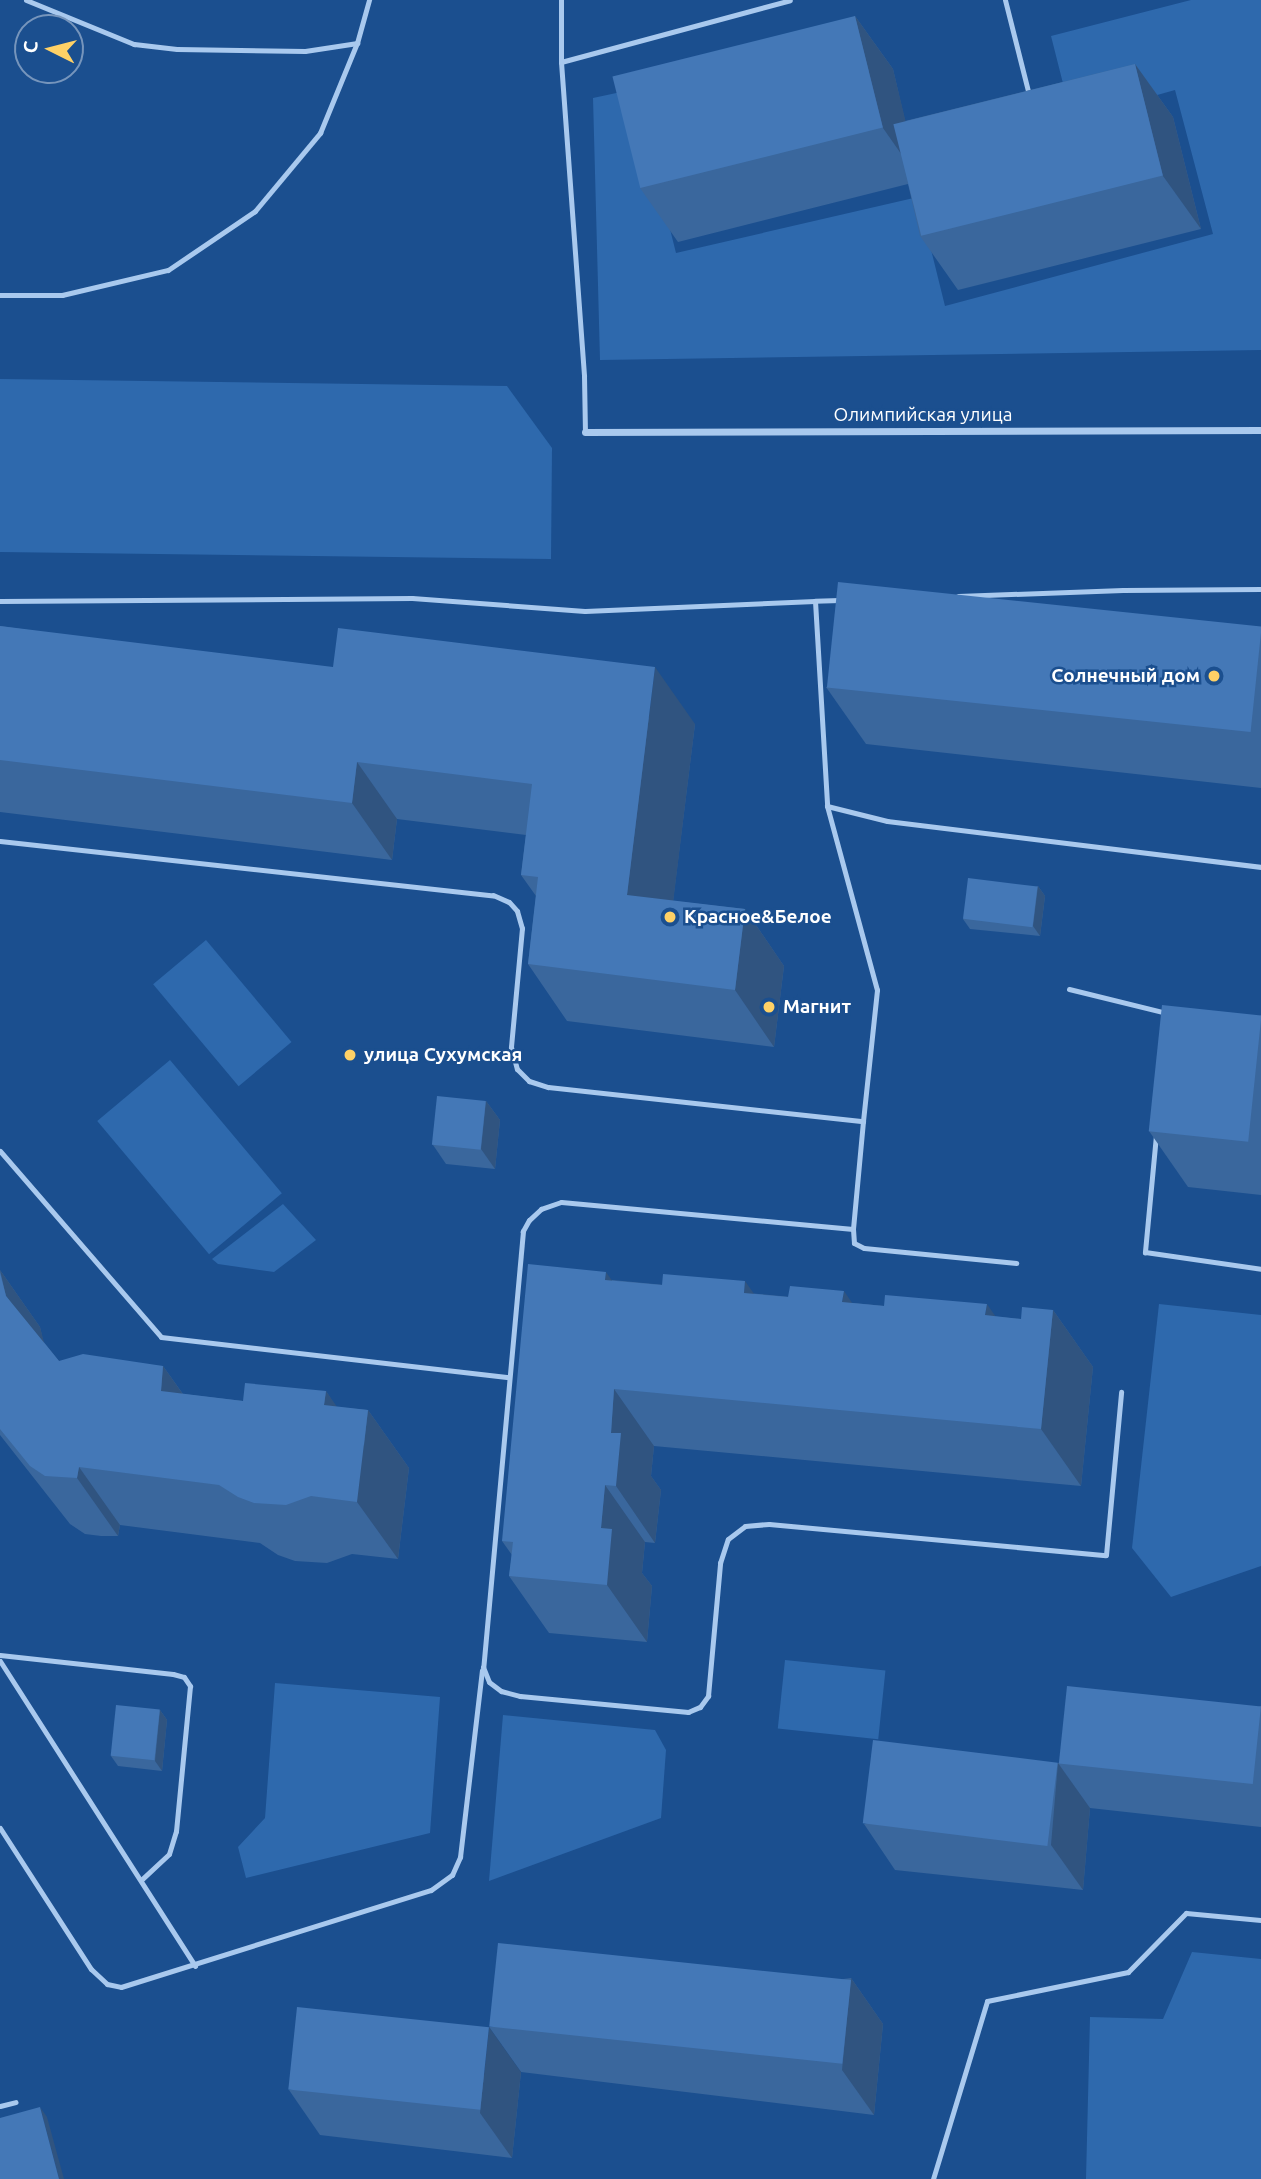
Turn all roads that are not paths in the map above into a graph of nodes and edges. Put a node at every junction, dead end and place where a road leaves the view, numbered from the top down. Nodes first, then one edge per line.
1 (26, 0) edge
2 (369, 0) edge
3 (561, 0) edge
4 (790, 0) edge
5 (1005, 0) edge
6 (777, 2) edge
7 (357, 43) junction
8 (561, 62) junction
9 (1032, 105) edge
10 (0, 295) edge
11 (1261, 429) edge
12 (585, 432) joint
13 (1261, 589) edge
14 (949, 596) edge
15 (842, 600) edge
16 (0, 601) edge
17 (815, 601) junction
18 (827, 806) junction
19 (0, 841) edge
20 (1261, 867) edge
21 (1069, 989) dead end
22 (1167, 1013) junction
23 (1180, 1015) edge
24 (1166, 1027) edge
25 (863, 1121) junction
26 (1156, 1133) edge
27 (0, 1151) edge
28 (853, 1229) junction
29 (1016, 1263) dead end
30 (1261, 1269) edge
31 (509, 1377) junction
32 (1121, 1392) dead end
33 (0, 1655) edge
34 (0, 1661) edge
35 (482, 1667) junction
36 (0, 1828) edge
37 (141, 1880) junction
38 (1261, 1920) edge
39 (195, 1966) junction
40 (16, 2102) dead end
41 (0, 2106) edge
42 (933, 2179) edge

1 - 7 lane
2 - 7 lane
3 - 8 lane
4 - 6 lane
5 - 9 lane
6 - 8 lane
7 - 10 lane
8 - 12 lane
11 - 12 street, Олимпийская улица
13 - 14 lane
15 - 17 lane
16 - 17 lane
17 - 18 lane
18 - 20 lane
18 - 25 lane
19 - 25 lane
21 - 22 lane
22 - 23 lane
22 - 24 lane
25 - 28 lane
26 - 30 lane
27 - 31 lane
28 - 29 lane
28 - 31 lane
31 - 35 lane
32 - 35 lane
33 - 37 lane
34 - 37 lane
35 - 39 lane
36 - 39 lane
37 - 39 lane
38 - 42 lane
40 - 41 lane

